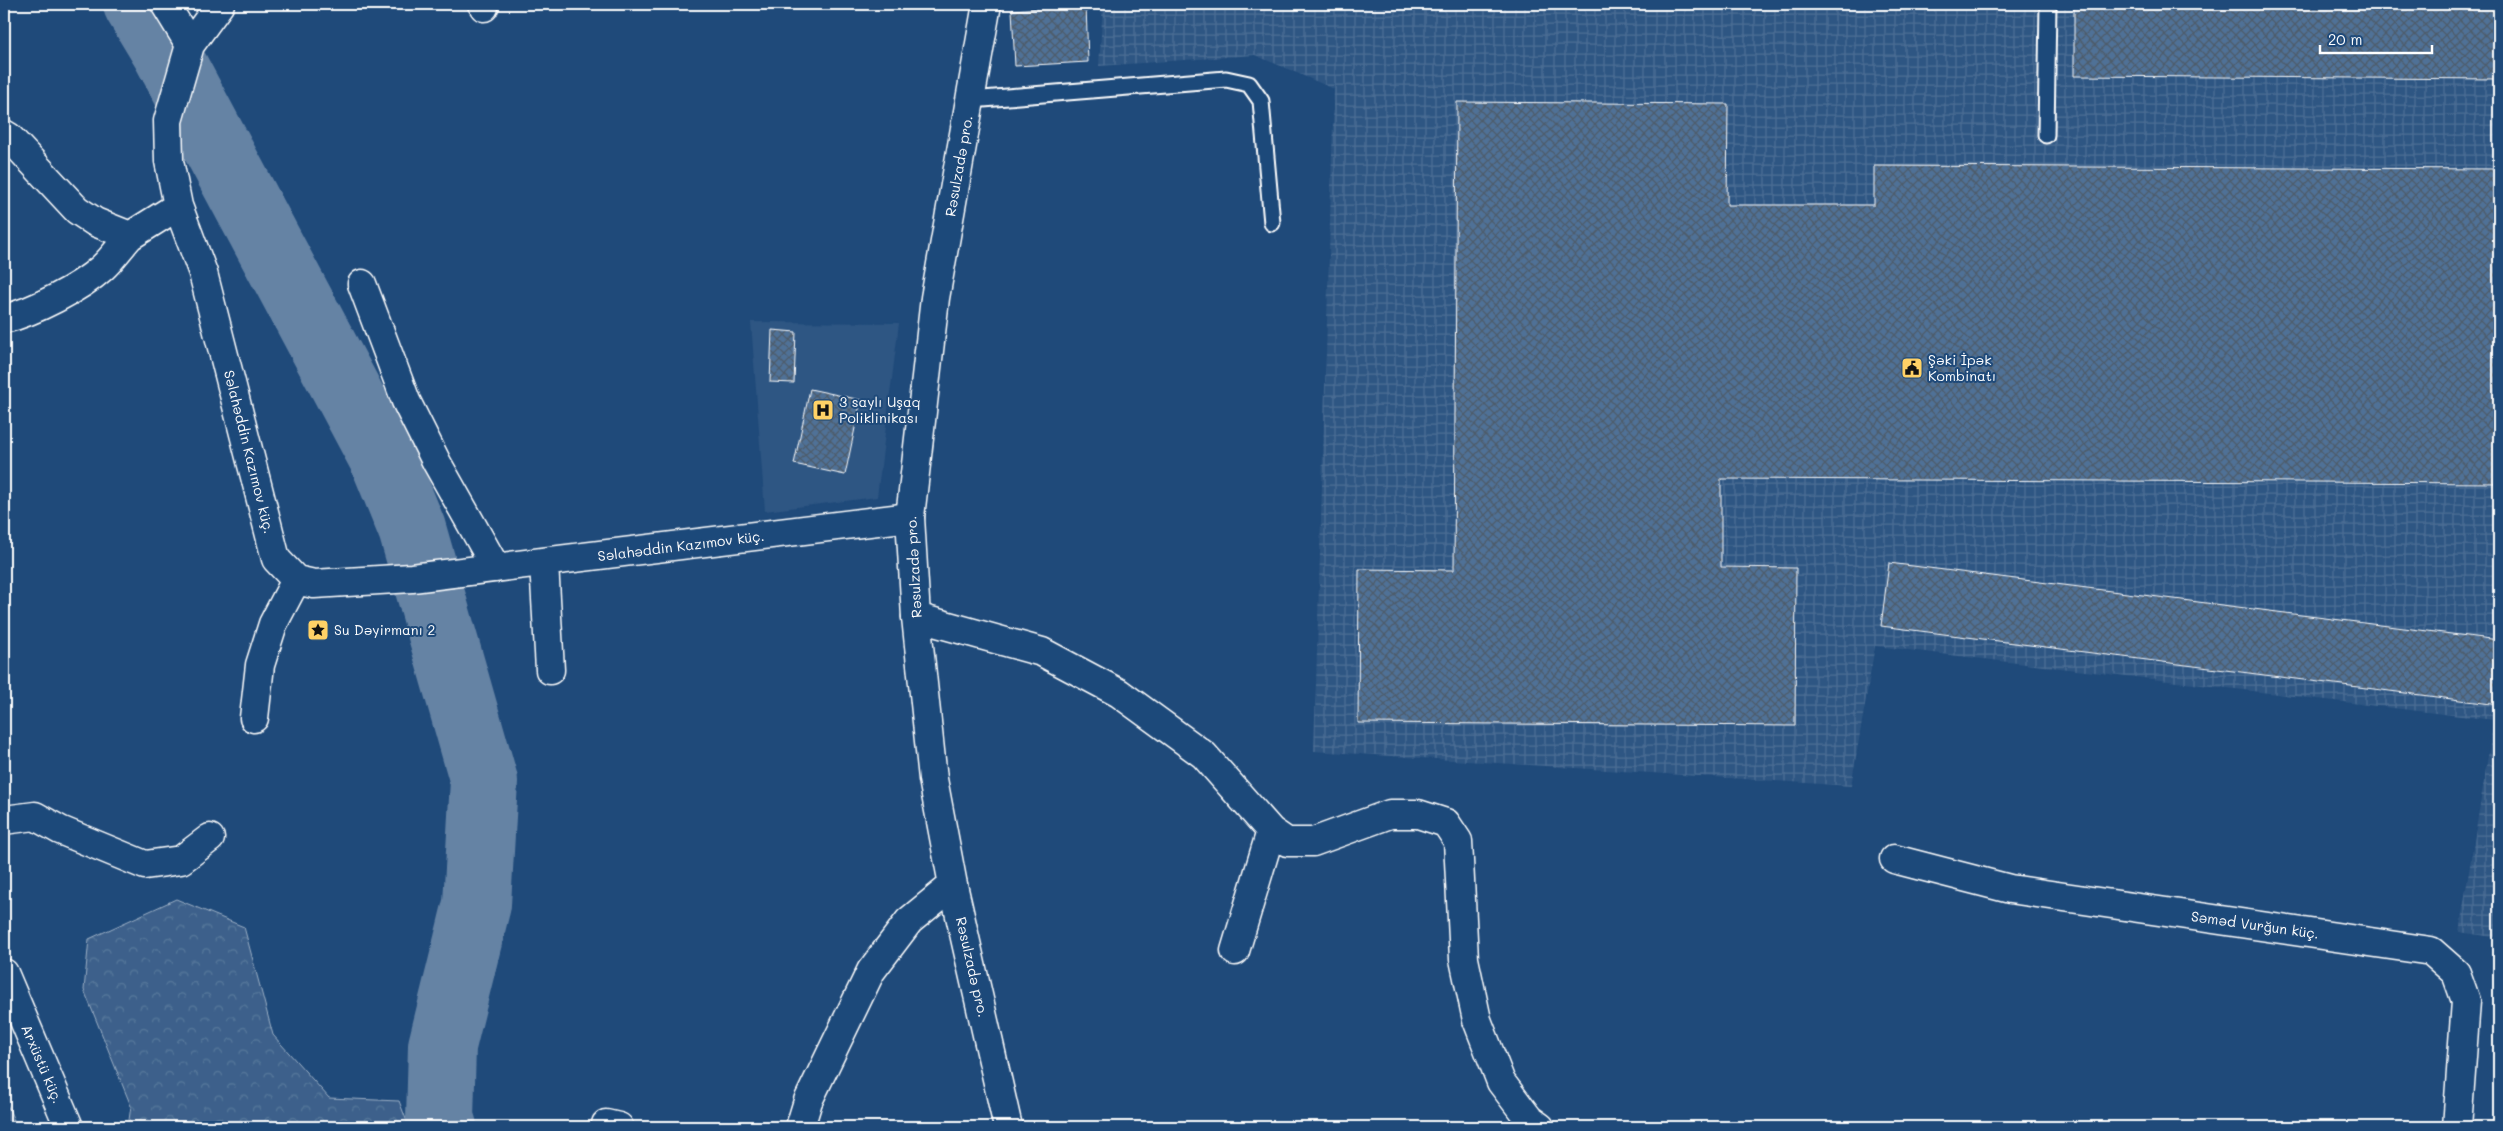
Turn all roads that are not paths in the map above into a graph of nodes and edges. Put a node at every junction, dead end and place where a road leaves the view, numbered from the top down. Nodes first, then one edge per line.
1 (165, 4) edge
2 (220, 4) edge
3 (988, 4) edge
4 (2048, 4) edge
5 (190, 45) junction
6 (971, 100) junction
7 (4, 134) edge
8 (2046, 135) dead end
9 (178, 206) junction
10 (1272, 223) dead end
11 (130, 236) junction
12 (362, 284) dead end
13 (4, 319) edge
14 (910, 517) junction
15 (544, 563) junction
16 (496, 568) junction
17 (296, 580) junction
18 (916, 617) junction
19 (550, 670) dead end
20 (254, 718) dead end
21 (4, 820) edge
22 (1271, 831) junction
23 (210, 838) dead end
24 (1894, 859) dead end
25 (953, 885) junction
26 (1235, 951) dead end
27 (4, 973) edge
28 (69, 1127) edge
29 (800, 1127) edge
30 (1008, 1127) edge
31 (1540, 1127) edge
32 (2458, 1127) edge

1 - 5 street
2 - 5 street, Səlahəddin Kazımov küç.
3 - 6 street, Rəsulzadə pro.
4 - 8 lane
5 - 9 street, Səlahəddin Kazımov küç.
6 - 10 lane
6 - 14 street, Rəsulzadə pro.
7 - 11 street
9 - 11 street
9 - 17 street, Səlahəddin Kazımov küç.
11 - 13 street
12 - 16 street
14 - 15 street, Səlahəddin Kazımov küç.
14 - 18 street, Rəsulzadə pro.
15 - 16 street, Səlahəddin Kazımov küç.
15 - 19 street
16 - 17 street, Səlahəddin Kazımov küç.
17 - 20 street
18 - 22 street
18 - 25 street, Rəsulzadə pro.
21 - 23 street
22 - 26 street
22 - 31 street
24 - 32 street, Səməd Vurğun küç.
25 - 29 street
25 - 30 street, Rəsulzadə pro.
27 - 28 street, Arxüstü küç.

